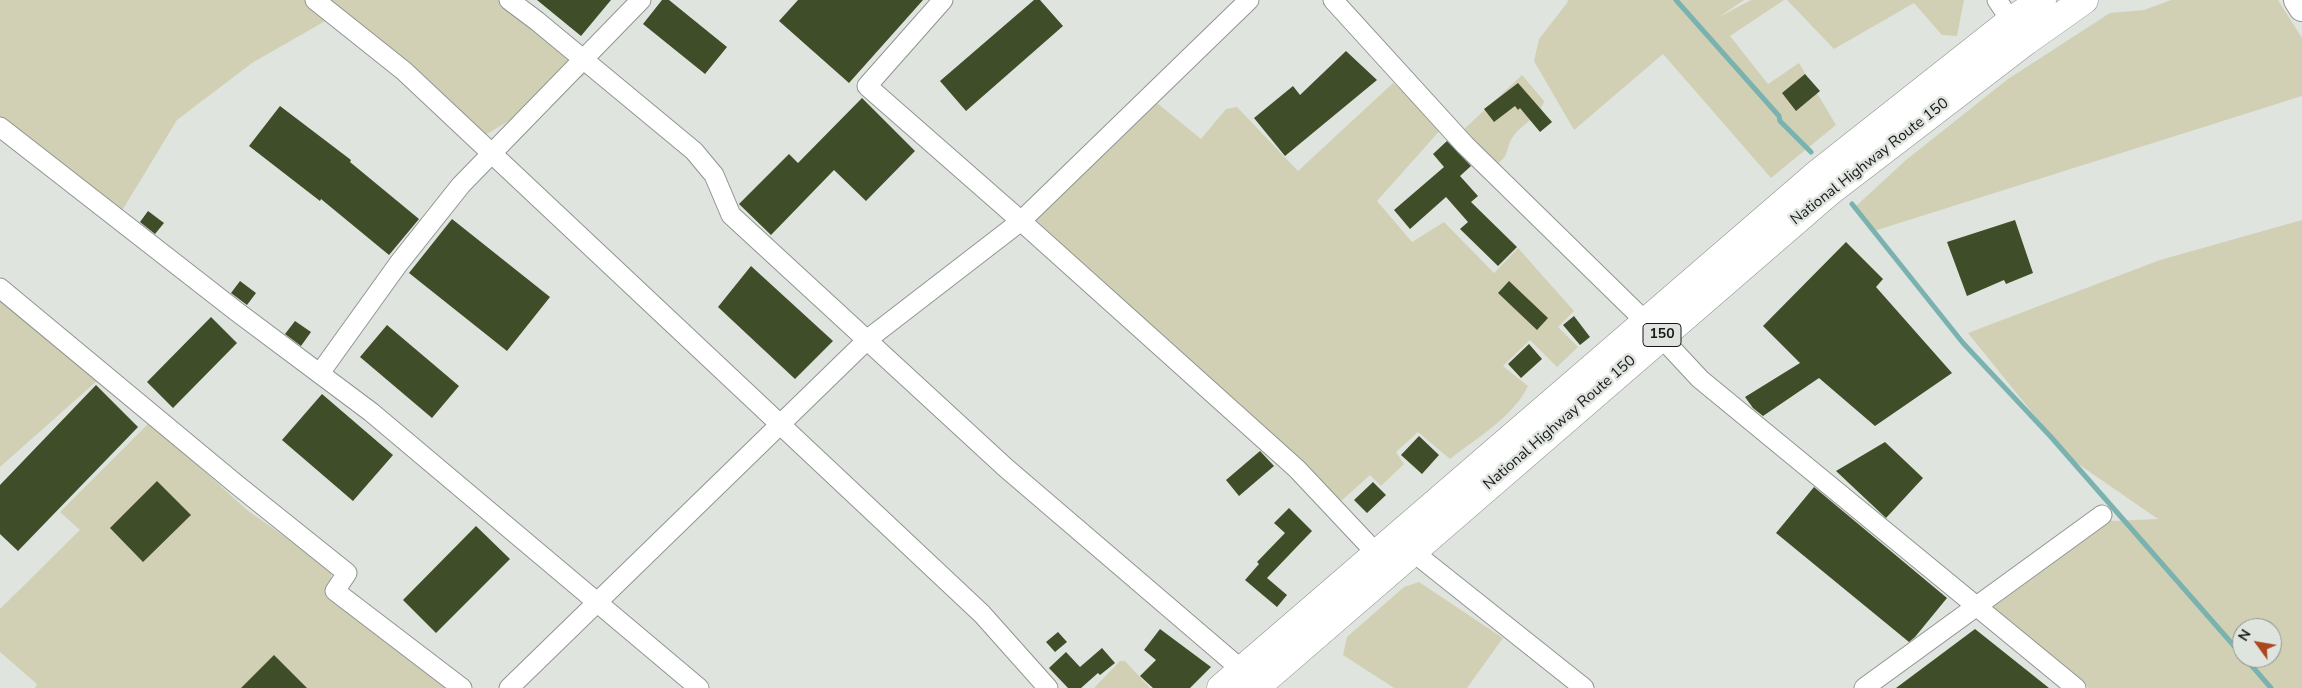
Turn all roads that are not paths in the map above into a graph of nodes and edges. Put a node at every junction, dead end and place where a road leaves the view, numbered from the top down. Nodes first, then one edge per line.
1 (315, 0) edge
2 (509, 0) edge
3 (641, 0) edge
4 (943, 0) edge
5 (1249, 0) edge
6 (1333, 0) edge
7 (2042, 0) edge
8 (2084, 0) edge
9 (2297, 0) edge
10 (2302, 8) edge
11 (2004, 11) edge
12 (584, 59) junction
13 (0, 127) edge
14 (492, 155) junction
15 (1021, 221) junction
16 (0, 288) edge
17 (1653, 329) junction
18 (868, 339) junction
19 (320, 373) junction
20 (778, 424) junction
21 (2102, 515) dead end
22 (1412, 552) junction
23 (1377, 554) junction
24 (597, 602) junction
25 (1976, 606) junction
26 (1248, 679) edge
27 (462, 688) edge
28 (509, 688) edge
29 (700, 688) edge
30 (1048, 688) edge
31 (1221, 688) edge
32 (1584, 688) edge
33 (1864, 688) edge
34 (2076, 688) edge

1 - 14 street
2 - 12 street
3 - 12 street
4 - 15 street
5 - 15 street
6 - 17 street
7 - 11 highway, National Highway Route 150 / 150
8 - 17 highway, National Highway Route 150 / 150
9 - 10 street
11 - 17 highway, National Highway Route 150 / 150
12 - 14 street
12 - 18 street
13 - 19 street
14 - 19 street
14 - 20 street
15 - 18 street
15 - 23 street
16 - 27 street
17 - 22 highway, National Highway Route 150 / 150
17 - 23 highway, National Highway Route 150 / 150
17 - 25 street
18 - 20 street
18 - 26 street
19 - 24 street
20 - 24 street
20 - 30 street
21 - 25 street
22 - 26 highway, National Highway Route 150 / 150
22 - 32 street
23 - 26 highway, National Highway Route 150 / 150
24 - 28 street
24 - 29 street
25 - 33 street
25 - 34 street
26 - 31 highway, National Highway Route 150 / 150

